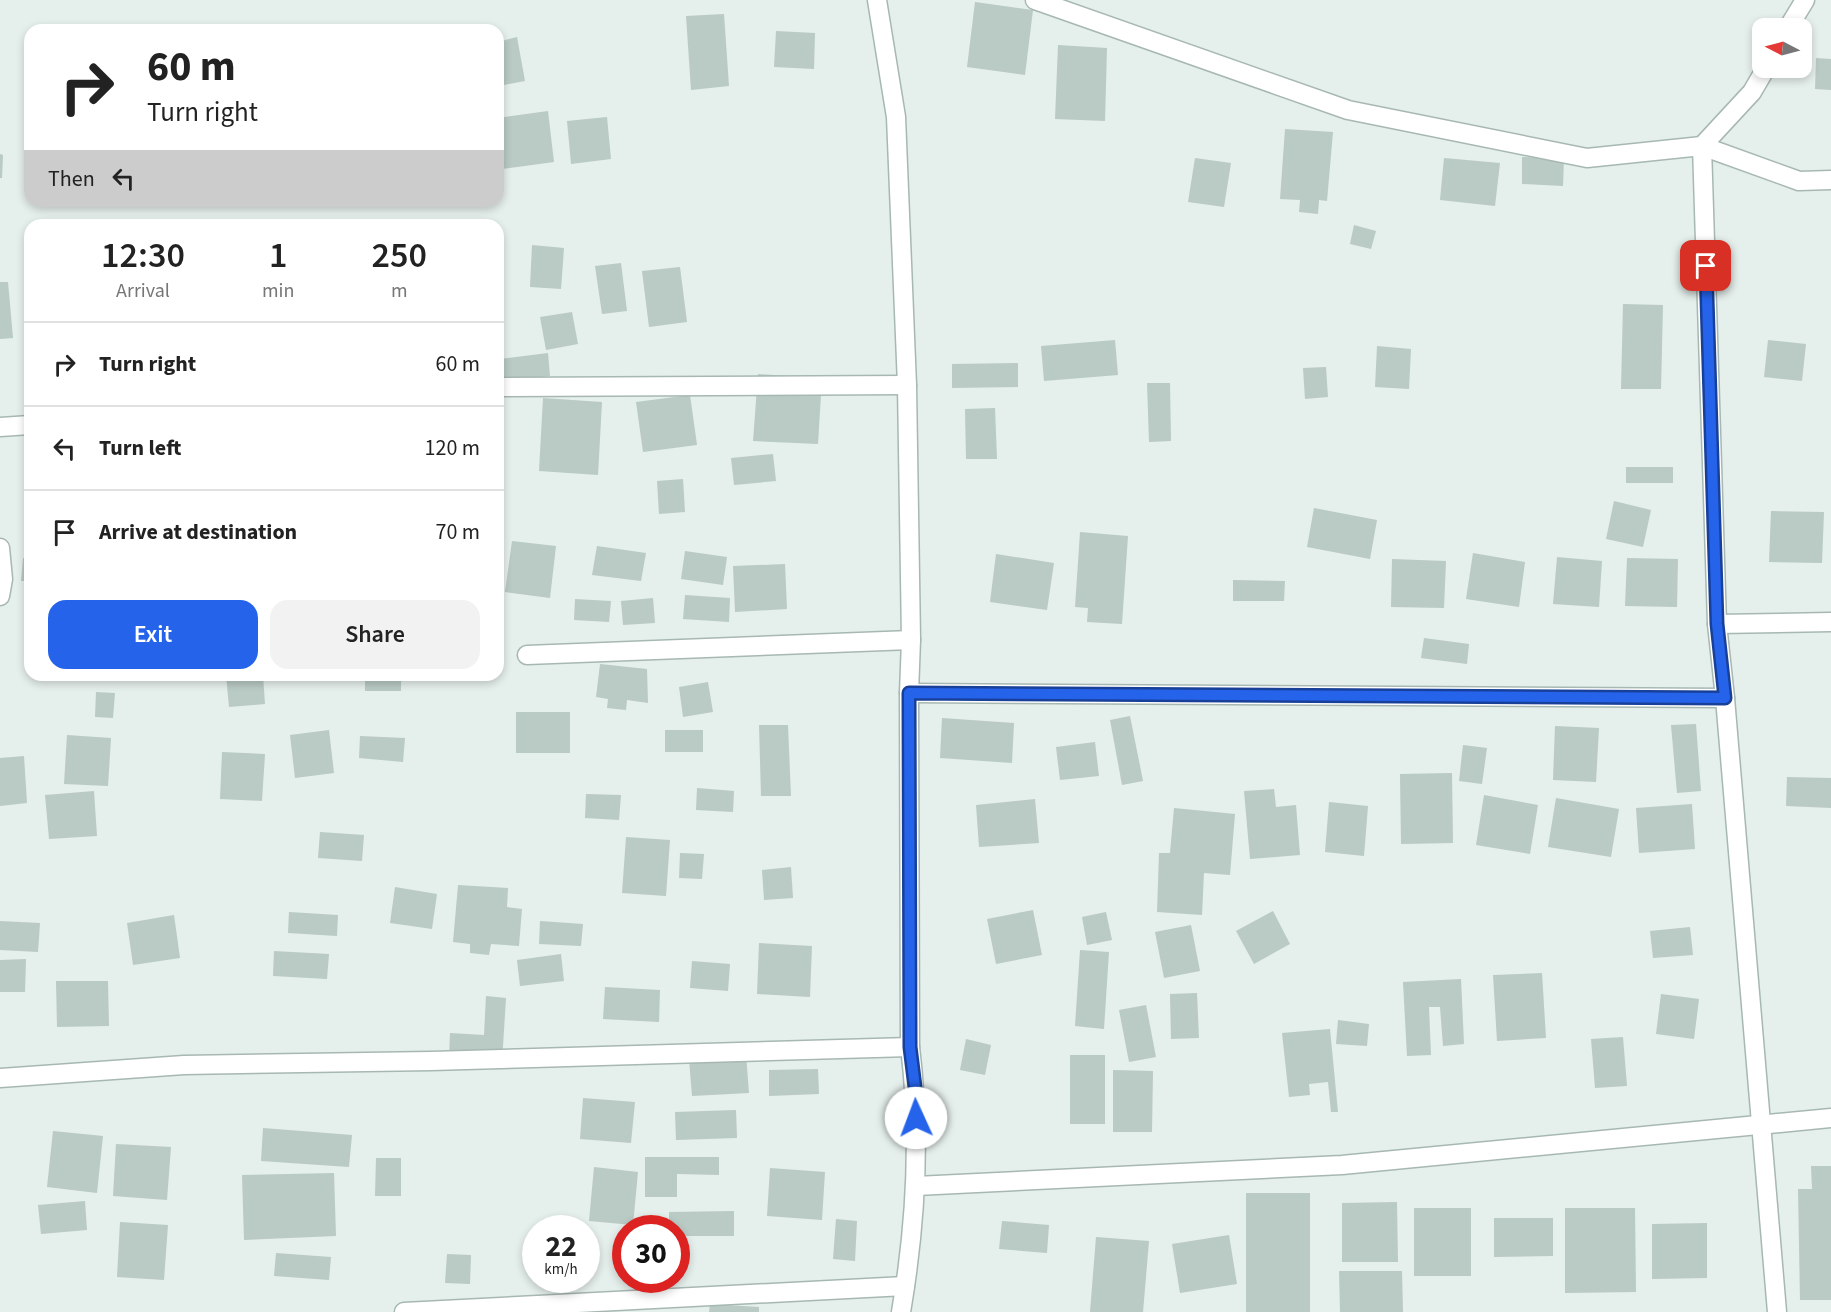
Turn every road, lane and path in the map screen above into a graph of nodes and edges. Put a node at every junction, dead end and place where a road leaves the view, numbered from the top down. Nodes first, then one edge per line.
1 (877, 0) edge
2 (1035, 0) edge
3 (1805, 0) edge
4 (1794, 18) edge
5 (1760, 78) edge
6 (1702, 146) junction
7 (1831, 180) edge
8 (907, 385) junction
9 (504, 387) edge
10 (24, 426) edge
11 (0, 428) edge
12 (0, 548) edge
13 (0, 596) edge
14 (1831, 622) edge
15 (1717, 624) junction
16 (911, 640) junction
17 (527, 655) dead end
18 (909, 693) junction
19 (1725, 698) junction
20 (910, 1047) junction
21 (0, 1078) edge
22 (1831, 1118) edge
23 (1761, 1125) junction
24 (916, 1186) junction
25 (905, 1286) junction
26 (404, 1312) edge
27 (901, 1312) edge
28 (1777, 1312) edge

1 - 8 street
2 - 6 street
3 - 4 street
5 - 6 street
6 - 7 street
6 - 15 street
8 - 9 street
8 - 16 street
10 - 11 street
12 - 13 street
14 - 15 street
15 - 19 street
16 - 17 street
16 - 18 street
18 - 19 street
18 - 20 street
19 - 23 street
20 - 21 street
20 - 24 street
22 - 23 street
23 - 24 street
23 - 28 street
24 - 25 street
25 - 26 street
25 - 27 street

